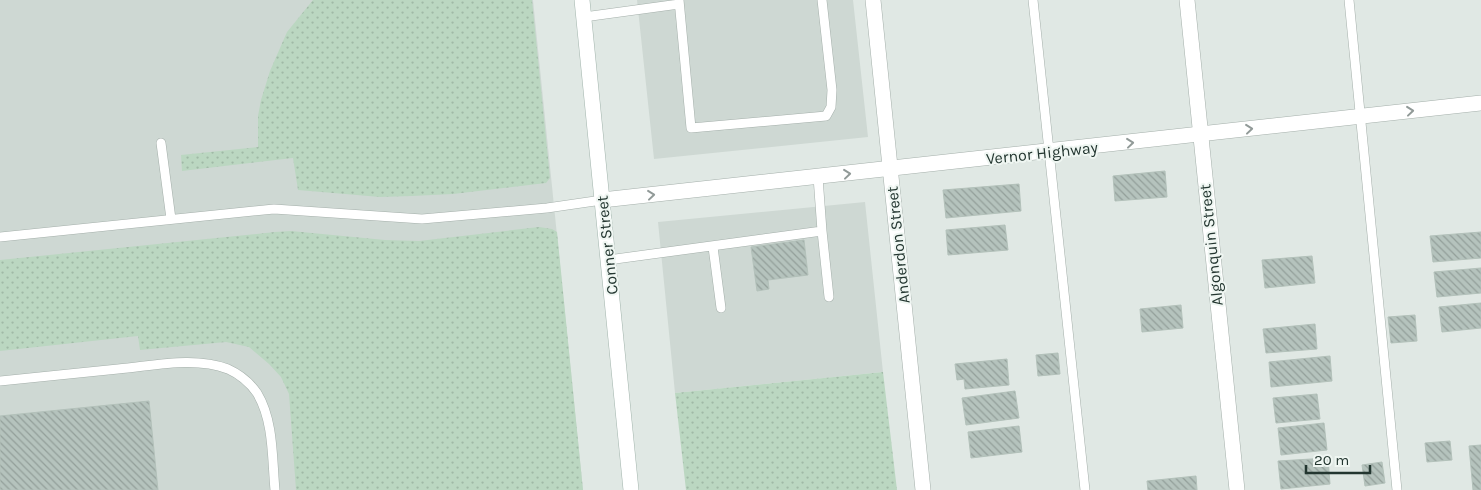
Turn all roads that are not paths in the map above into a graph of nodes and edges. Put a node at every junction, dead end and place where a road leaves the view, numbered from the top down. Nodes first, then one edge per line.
1 (582, 0) edge
2 (822, 0) edge
3 (873, 0) edge
4 (1033, 0) edge
5 (1187, 0) edge
6 (1349, 0) edge
7 (679, 2) edge
8 (584, 17) junction
9 (1481, 103) edge
10 (1361, 117) junction
11 (1200, 135) junction
12 (161, 143) dead end
13 (1049, 152) junction
14 (890, 170) junction
15 (818, 177) junction
16 (602, 200) junction
17 (171, 219) junction
18 (822, 231) junction
19 (0, 237) edge
20 (713, 247) junction
21 (608, 260) junction
22 (829, 297) dead end
23 (721, 308) dead end
24 (0, 381) edge
25 (275, 490) edge
26 (631, 490) edge
27 (922, 490) edge
28 (1085, 490) edge
29 (1236, 490) edge
30 (1397, 490) edge

1 - 8 street, Conner Street
2 - 7 lane
3 - 14 street, Anderdon Street
4 - 13 lane
5 - 11 street, Algonquin Street
6 - 10 lane
7 - 8 lane
8 - 16 street, Conner Street
10 -> 9 street, Vernor Highway
11 -> 10 street, Vernor Highway
10 - 30 lane
13 -> 11 street, Vernor Highway
11 - 29 street, Algonquin Street
12 - 17 lane
13 - 14 street, Vernor Highway
13 - 28 lane
15 -> 14 street, Vernor Highway
14 - 27 street, Anderdon Street
16 -> 15 street, Vernor Highway
15 - 18 lane
16 - 17 lane
16 - 21 street, Conner Street
17 - 19 lane
18 - 20 lane
18 - 22 lane
20 - 21 lane
20 - 23 lane
21 - 26 street, Conner Street
24 - 25 lane

